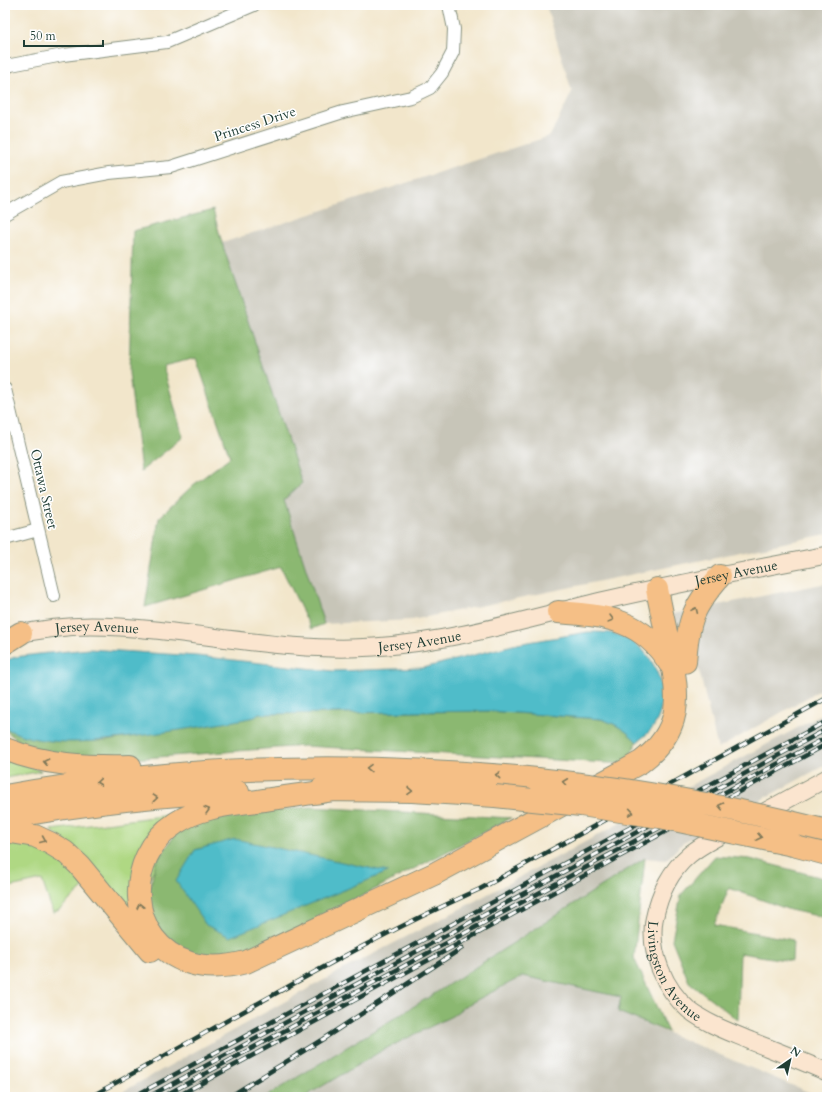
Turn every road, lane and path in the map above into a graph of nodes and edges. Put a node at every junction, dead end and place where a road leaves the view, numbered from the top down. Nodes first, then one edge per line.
1 (449, 5) edge
2 (247, 6) edge
3 (5, 68) edge
4 (5, 214) edge
5 (5, 389) edge
6 (38, 530) junction
7 (5, 539) edge
8 (827, 555) edge
9 (720, 576) junction
10 (662, 588) junction
11 (54, 596) dead end
12 (558, 612) junction
13 (10, 637) edge
14 (680, 667) junction
15 (5, 749) edge
16 (225, 770) junction
17 (827, 778) edge
18 (335, 790) junction
19 (5, 796) edge
20 (5, 818) edge
21 (5, 831) edge
22 (827, 831) edge
23 (827, 854) edge
24 (827, 1072) edge

1 - 4 street, Princess Drive
2 - 3 street
5 - 6 street, Ottawa Street
6 - 7 street
6 - 11 street, Ottawa Street
8 - 9 main road, Jersey Avenue
9 - 10 main road, Jersey Avenue
14 -> 9 highway
10 - 12 main road, Jersey Avenue
10 - 14 highway
12 - 13 main road, Jersey Avenue
12 -> 14 highway
14 -> 18 highway
21 -> 14 highway
16 -> 15 highway
16 -> 19 highway
22 -> 16 highway, bridge
17 - 24 main road, Livingston Avenue
20 -> 18 highway
18 -> 23 highway, bridge

